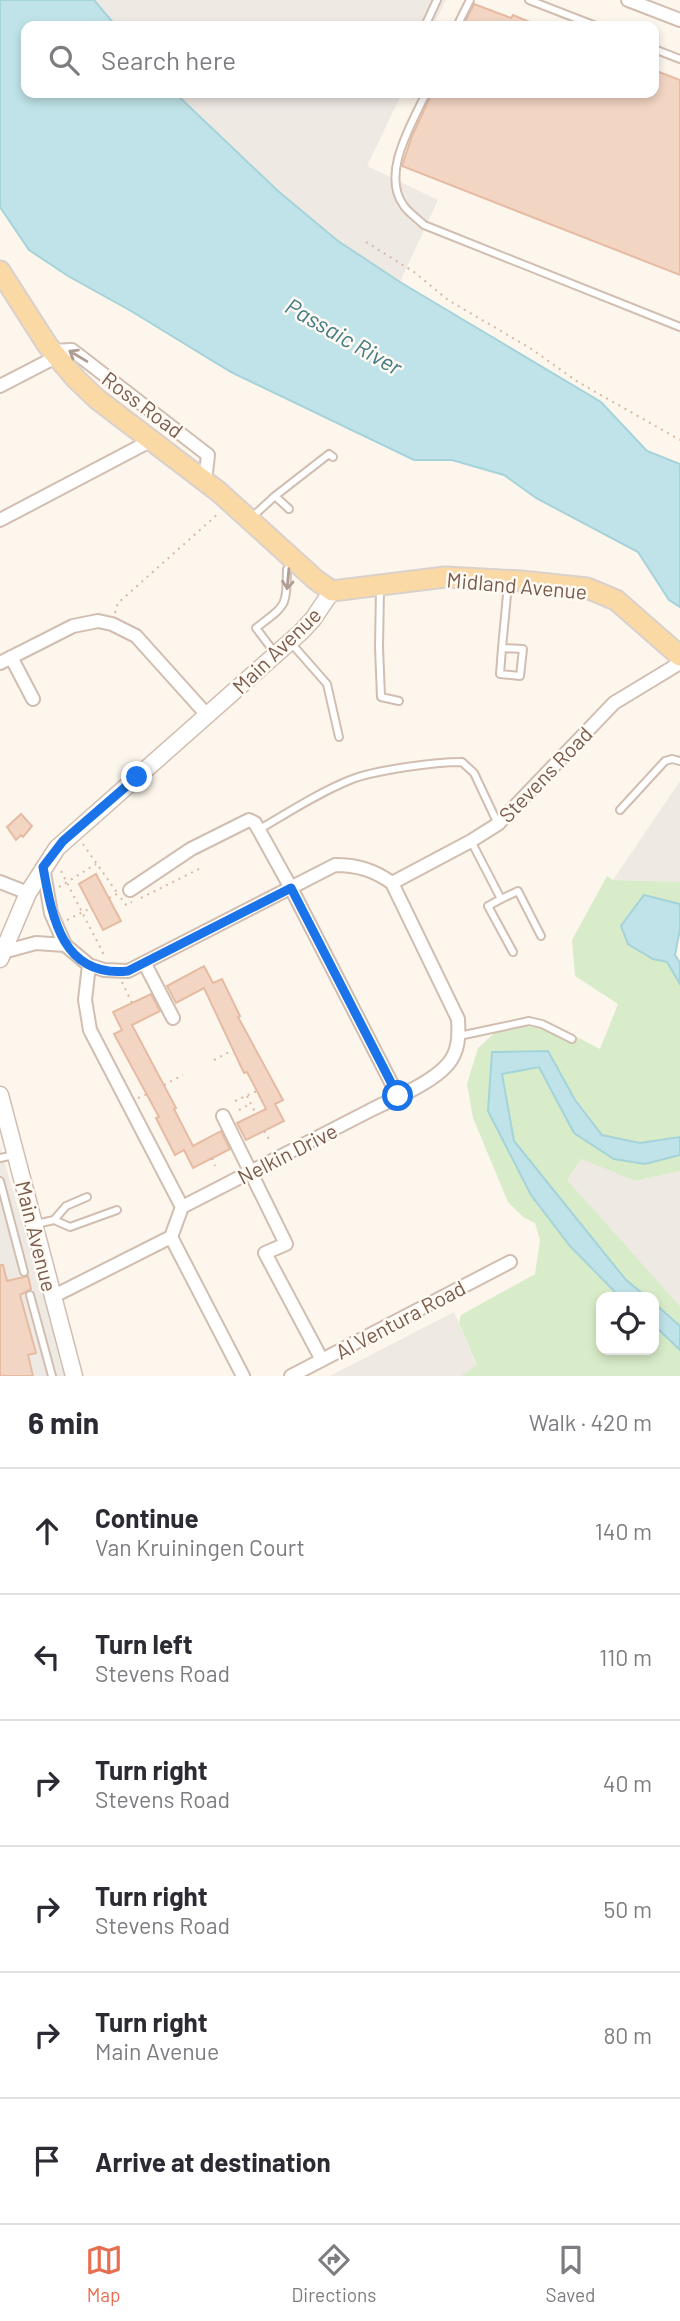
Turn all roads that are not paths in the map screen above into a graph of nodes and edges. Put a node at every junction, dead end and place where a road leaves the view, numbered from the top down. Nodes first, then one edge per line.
1 (438, 0) edge
2 (470, 0) edge
3 (529, 0) edge
4 (628, 0) edge
5 (680, 20) edge
6 (428, 21) edge
7 (460, 21) edge
8 (583, 21) edge
9 (659, 51) edge
10 (680, 59) edge
11 (424, 98) edge
12 (0, 271) edge
13 (680, 327) edge
14 (54, 354) junction
15 (0, 386) edge
16 (152, 440) junction
17 (333, 457) dead end
18 (205, 481) junction
19 (275, 496) junction
20 (289, 509) dead end
21 (0, 520) edge
22 (249, 520) junction
23 (295, 561) junction
24 (508, 580) junction
25 (379, 584) junction
26 (332, 591) junction
27 (290, 642) junction
28 (502, 648) junction
29 (276, 654) junction
30 (680, 656) edge
31 (5, 660) edge
32 (680, 663) edge
33 (33, 699) dead end
34 (399, 701) dead end
35 (207, 715) junction
36 (339, 737) dead end
37 (680, 761) edge
38 (620, 810) dead end
39 (499, 824) junction
40 (260, 829) junction
41 (471, 841) junction
42 (43, 867) junction
43 (0, 882) edge
44 (392, 883) junction
45 (291, 888) junction
46 (124, 892) road end
47 (28, 893) junction
48 (501, 899) junction
49 (541, 936) dead end
50 (65, 945) junction
51 (513, 952) dead end
52 (1, 955) edge
53 (145, 964) junction
54 (89, 965) junction
55 (173, 1018) dead end
56 (459, 1036) junction
57 (572, 1039) dead end
58 (0, 1095) edge
59 (398, 1096) junction
60 (223, 1116) dead end
61 (8, 1156) edge
62 (251, 1171) junction
63 (0, 1181) edge
64 (87, 1196) dead end
65 (181, 1207) junction
66 (117, 1210) dead end
67 (54, 1220) junction
68 (34, 1225) junction
69 (171, 1237) junction
70 (510, 1262) dead end
71 (24, 1272) dead end
72 (30, 1295) dead end
73 (52, 1297) junction
74 (322, 1360) junction
75 (52, 1376) edge
76 (74, 1376) edge
77 (243, 1376) edge
78 (291, 1376) edge

1 - 6 lane
2 - 7 lane
3 - 8 lane
4 - 5 street
9 - 10 lane
11 - 13 lane
12 - 14 main road, Main Avenue
14 - 15 street
14 - 16 main road, Main Avenue
18 -> 14 street, Ross Road
16 - 18 main road, Main Avenue
16 - 21 street
17 - 19 lane
18 - 22 main road, Main Avenue
19 - 20 lane
19 - 22 lane
22 - 23 main road, Main Avenue
23 - 26 main road, Main Avenue
23 -> 29 lane
24 - 25 main road, Midland Avenue
24 - 28 lane
24 - 30 main road, Midland Avenue
25 - 26 main road, Midland Avenue
25 - 34 lane
26 - 27 street, Main Avenue
27 - 29 street, Main Avenue
27 - 36 lane
28 - 28 lane
29 - 35 street, Main Avenue
31 - 33 street
31 - 35 street
32 - 39 street, Stevens Road
35 - 42 street, Main Avenue
37 - 38 lane
39 - 40 lane
39 - 41 street, Stevens Road
40 - 45 street
40 - 46 street
41 - 44 street, Stevens Road
41 - 48 lane
42 - 47 street, Main Avenue
42 - 50 street
43 - 47 street
44 - 45 street
44 - 56 street
45 - 53 street
45 - 59 street
47 - 52 street, Main Avenue
48 - 49 lane
48 - 51 lane
50 - 52 street
50 - 54 street
53 - 54 street
53 - 55 street
54 - 65 street
56 - 57 lane
56 - 59 street, Nelkin Drive
58 - 61 street, Main Avenue
59 - 62 street, Nelkin Drive
60 - 62 street
61 - 68 street, Main Avenue
62 - 65 street, Nelkin Drive
62 - 74 street
63 - 71 lane
64 - 67 lane
65 - 69 street
66 - 67 lane
67 - 68 lane
68 - 73 street, Main Avenue
69 - 73 street
69 - 77 street
70 - 74 street, Al Ventura Road
72 - 75 lane
73 - 76 street, Main Avenue
74 - 78 street, Al Ventura Road

